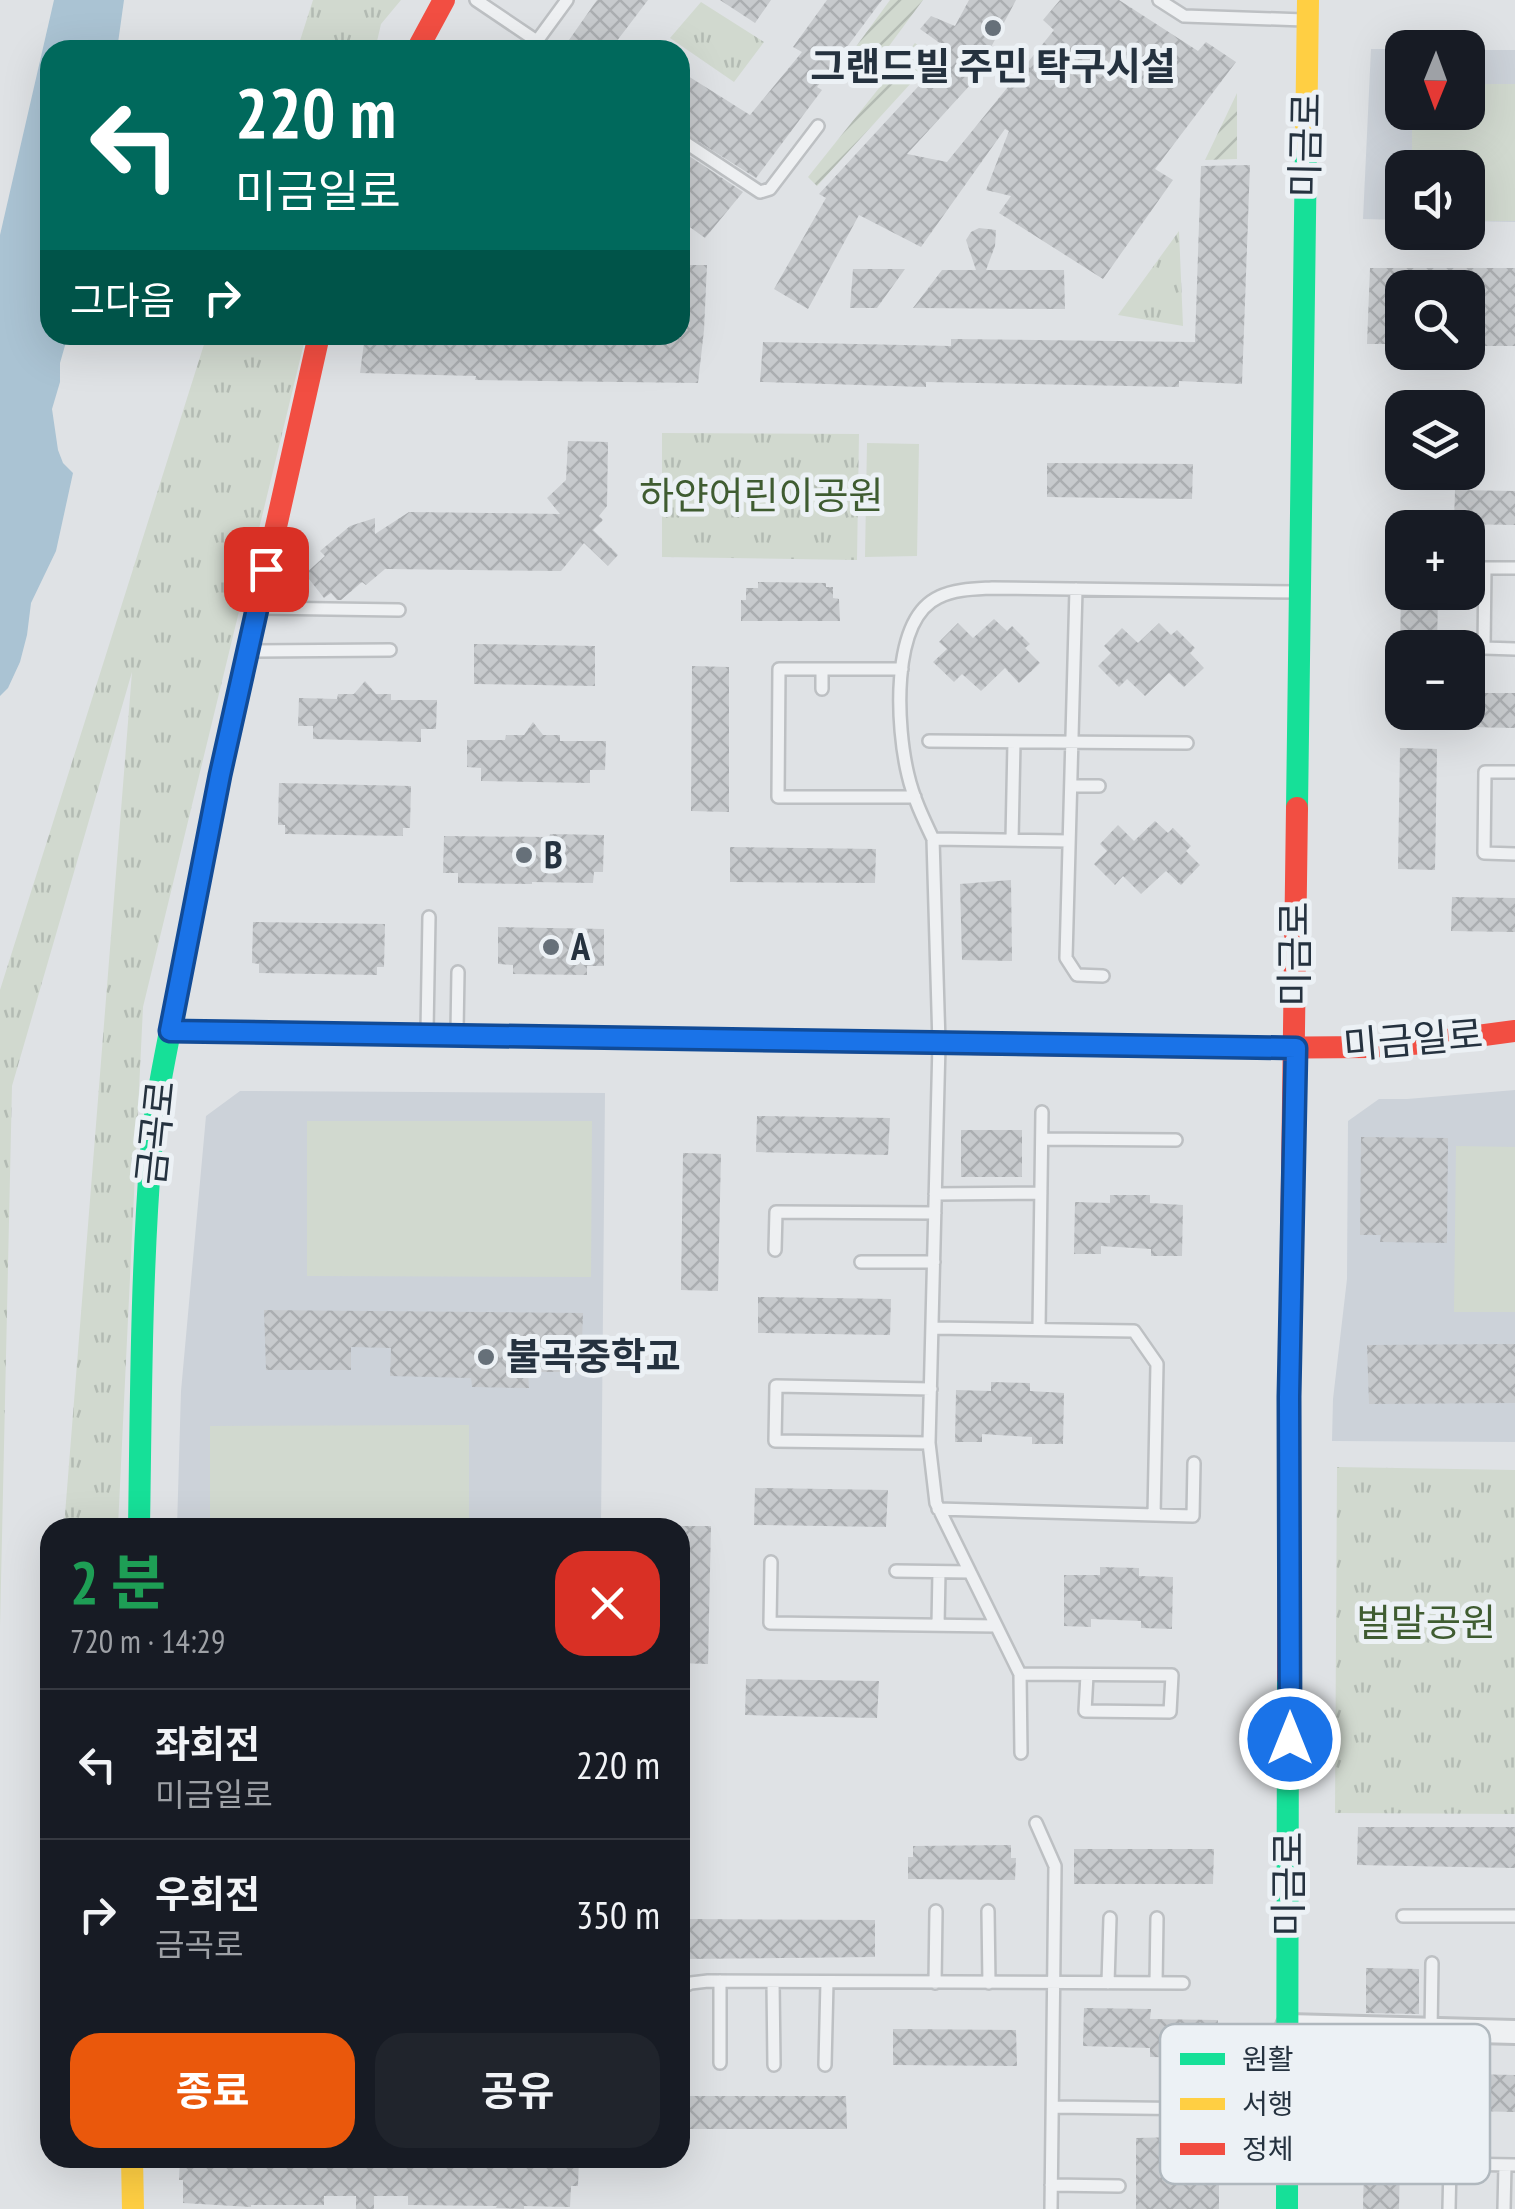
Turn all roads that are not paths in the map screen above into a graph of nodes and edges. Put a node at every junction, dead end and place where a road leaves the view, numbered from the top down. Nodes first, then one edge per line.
1 (444, 0) edge
2 (476, 0) edge
3 (567, 0) edge
4 (1159, 0) edge
5 (1308, 10) edge
6 (422, 40) edge
7 (535, 40) edge
8 (537, 40) edge
9 (818, 126) dead end
10 (690, 146) edge
11 (317, 345) edge
12 (1515, 568) edge
13 (1076, 589) junction
14 (1301, 592) junction
15 (257, 608) junction
16 (399, 610) dead end
17 (1515, 649) edge
18 (390, 650) dead end
19 (248, 651) junction
20 (822, 669) junction
21 (902, 669) junction
22 (822, 689) dead end
23 (929, 741) dead end
24 (1014, 742) junction
25 (1072, 742) junction
26 (1187, 743) dead end
27 (1515, 772) edge
28 (1071, 786) junction
29 (1099, 786) dead end
30 (915, 797) junction
31 (933, 839) junction
32 (1012, 840) junction
33 (1069, 840) junction
34 (1515, 854) edge
35 (429, 917) dead end
36 (458, 972) dead end
37 (1103, 976) dead end
38 (170, 1031) junction
39 (1515, 1031) edge
40 (426, 1035) junction
41 (457, 1036) junction
42 (939, 1044) junction
43 (1296, 1048) junction
44 (1042, 1112) dead end
45 (1042, 1139) junction
46 (1176, 1140) dead end
47 (1041, 1193) junction
48 (936, 1194) junction
49 (935, 1213) junction
50 (776, 1250) dead end
51 (860, 1262) dead end
52 (934, 1262) junction
53 (932, 1328) junction
54 (1040, 1329) junction
55 (930, 1389) junction
56 (929, 1443) junction
57 (1194, 1463) dead end
58 (938, 1509) junction
59 (1154, 1515) junction
60 (139, 1518) edge
61 (770, 1562) dead end
62 (896, 1571) dead end
63 (939, 1572) junction
64 (970, 1572) junction
65 (938, 1626) junction
66 (996, 1626) junction
67 (1020, 1674) junction
68 (1087, 1675) junction
69 (1022, 1754) dead end
70 (1036, 1824) dead end
71 (988, 1911) dead end
72 (936, 1912) dead end
73 (1403, 1916) dead end
74 (1515, 1916) edge
75 (1110, 1918) dead end
76 (1157, 1918) dead end
77 (1432, 1963) dead end
78 (720, 1982) junction
79 (774, 1982) junction
80 (827, 1982) junction
81 (690, 1983) edge
82 (935, 1983) junction
83 (989, 1983) junction
84 (1055, 1983) junction
85 (1108, 1983) junction
86 (1156, 1983) junction
87 (1183, 1984) dead end
88 (1288, 2024) edge
89 (1431, 2024) edge
90 (1490, 2032) edge
91 (1515, 2032) edge
92 (720, 2064) dead end
93 (774, 2065) dead end
94 (825, 2065) dead end
95 (1052, 2107) junction
96 (1160, 2108) edge
97 (1510, 2165) edge
98 (132, 2168) edge
99 (1287, 2184) edge
100 (1450, 2184) edge
101 (1051, 2185) junction
102 (1120, 2186) dead end
103 (133, 2209) edge
104 (1051, 2209) edge
105 (1287, 2209) edge
106 (1449, 2209) edge
107 (1504, 2209) edge

1 - 6 main road
2 - 7 lane
3 - 8 lane
4 - 5 lane
5 - 14 main road, 미금로
9 - 10 lane
11 - 15 main road, 금곡로
12 - 17 lane
13 - 14 lane
13 - 21 lane
13 - 25 lane
14 - 43 main road, 미금로
15 - 16 lane
15 - 19 main road, 금곡로
18 - 19 lane
19 - 38 main road, 금곡로
20 - 21 lane
20 - 22 lane
20 - 30 lane
21 - 30 lane
23 - 24 lane
24 - 25 lane
24 - 32 lane
25 - 26 lane
25 - 28 lane
27 - 34 lane
28 - 29 lane
28 - 33 lane
30 - 31 lane
31 - 32 lane
31 - 42 lane
32 - 33 lane
33 - 37 lane
35 - 40 lane
36 - 41 lane
38 - 40 main road, 미금일로
38 - 60 main road, 금곡로
39 - 43 main road, 미금일로
40 - 41 main road, 미금일로
41 - 42 main road, 미금일로
42 - 43 main road, 미금일로
42 - 48 lane
43 - 88 main road, 미금로
44 - 45 lane
45 - 46 lane
45 - 47 lane
47 - 48 lane
47 - 54 lane
48 - 49 lane
49 - 50 lane
49 - 52 lane
51 - 52 lane
52 - 53 lane
53 - 54 lane
53 - 55 lane
54 - 59 lane
55 - 56 lane
55 - 56 lane
56 - 58 lane
57 - 59 lane
58 - 59 lane
58 - 64 lane
61 - 65 lane
62 - 63 lane
63 - 64 lane
63 - 65 lane
64 - 66 lane
65 - 66 lane
66 - 67 lane
67 - 68 lane
67 - 69 lane
68 - 68 lane
70 - 84 lane
71 - 83 lane
72 - 82 lane
73 - 74 lane
75 - 85 lane
76 - 86 lane
77 - 89 lane
78 - 79 lane
78 - 81 lane
78 - 92 lane
79 - 80 lane
79 - 93 lane
80 - 82 lane
80 - 94 lane
82 - 83 lane
83 - 84 lane
84 - 85 lane
84 - 95 lane
85 - 86 lane
86 - 87 lane
90 - 91 street
95 - 96 lane
95 - 101 lane
97 - 107 lane
98 - 103 main road
99 - 105 main road, 미금로
100 - 106 lane
101 - 102 lane
101 - 104 lane

